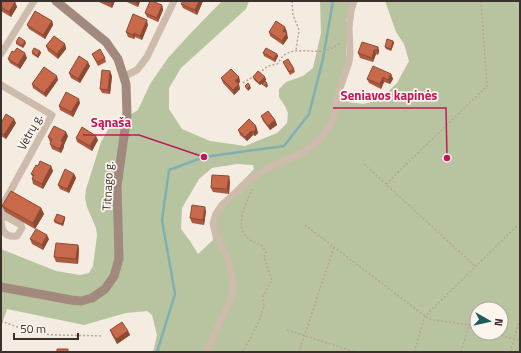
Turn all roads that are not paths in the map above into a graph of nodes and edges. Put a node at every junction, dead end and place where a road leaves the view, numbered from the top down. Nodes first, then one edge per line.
1 (34, 1) edge
2 (56, 1) edge
3 (174, 1) edge
4 (354, 1) edge
5 (1, 54) edge
6 (123, 77) junction
7 (1, 85) edge
8 (1, 214) edge
9 (1, 218) edge
10 (1, 287) edge
11 (206, 352) edge

1 - 5 street
2 - 6 main road, Titnago g.
3 - 6 street
4 - 11 street
6 - 10 main road, Titnago g.
7 - 8 street, Vėtrų g.
8 - 9 street, Vėtrų g.

